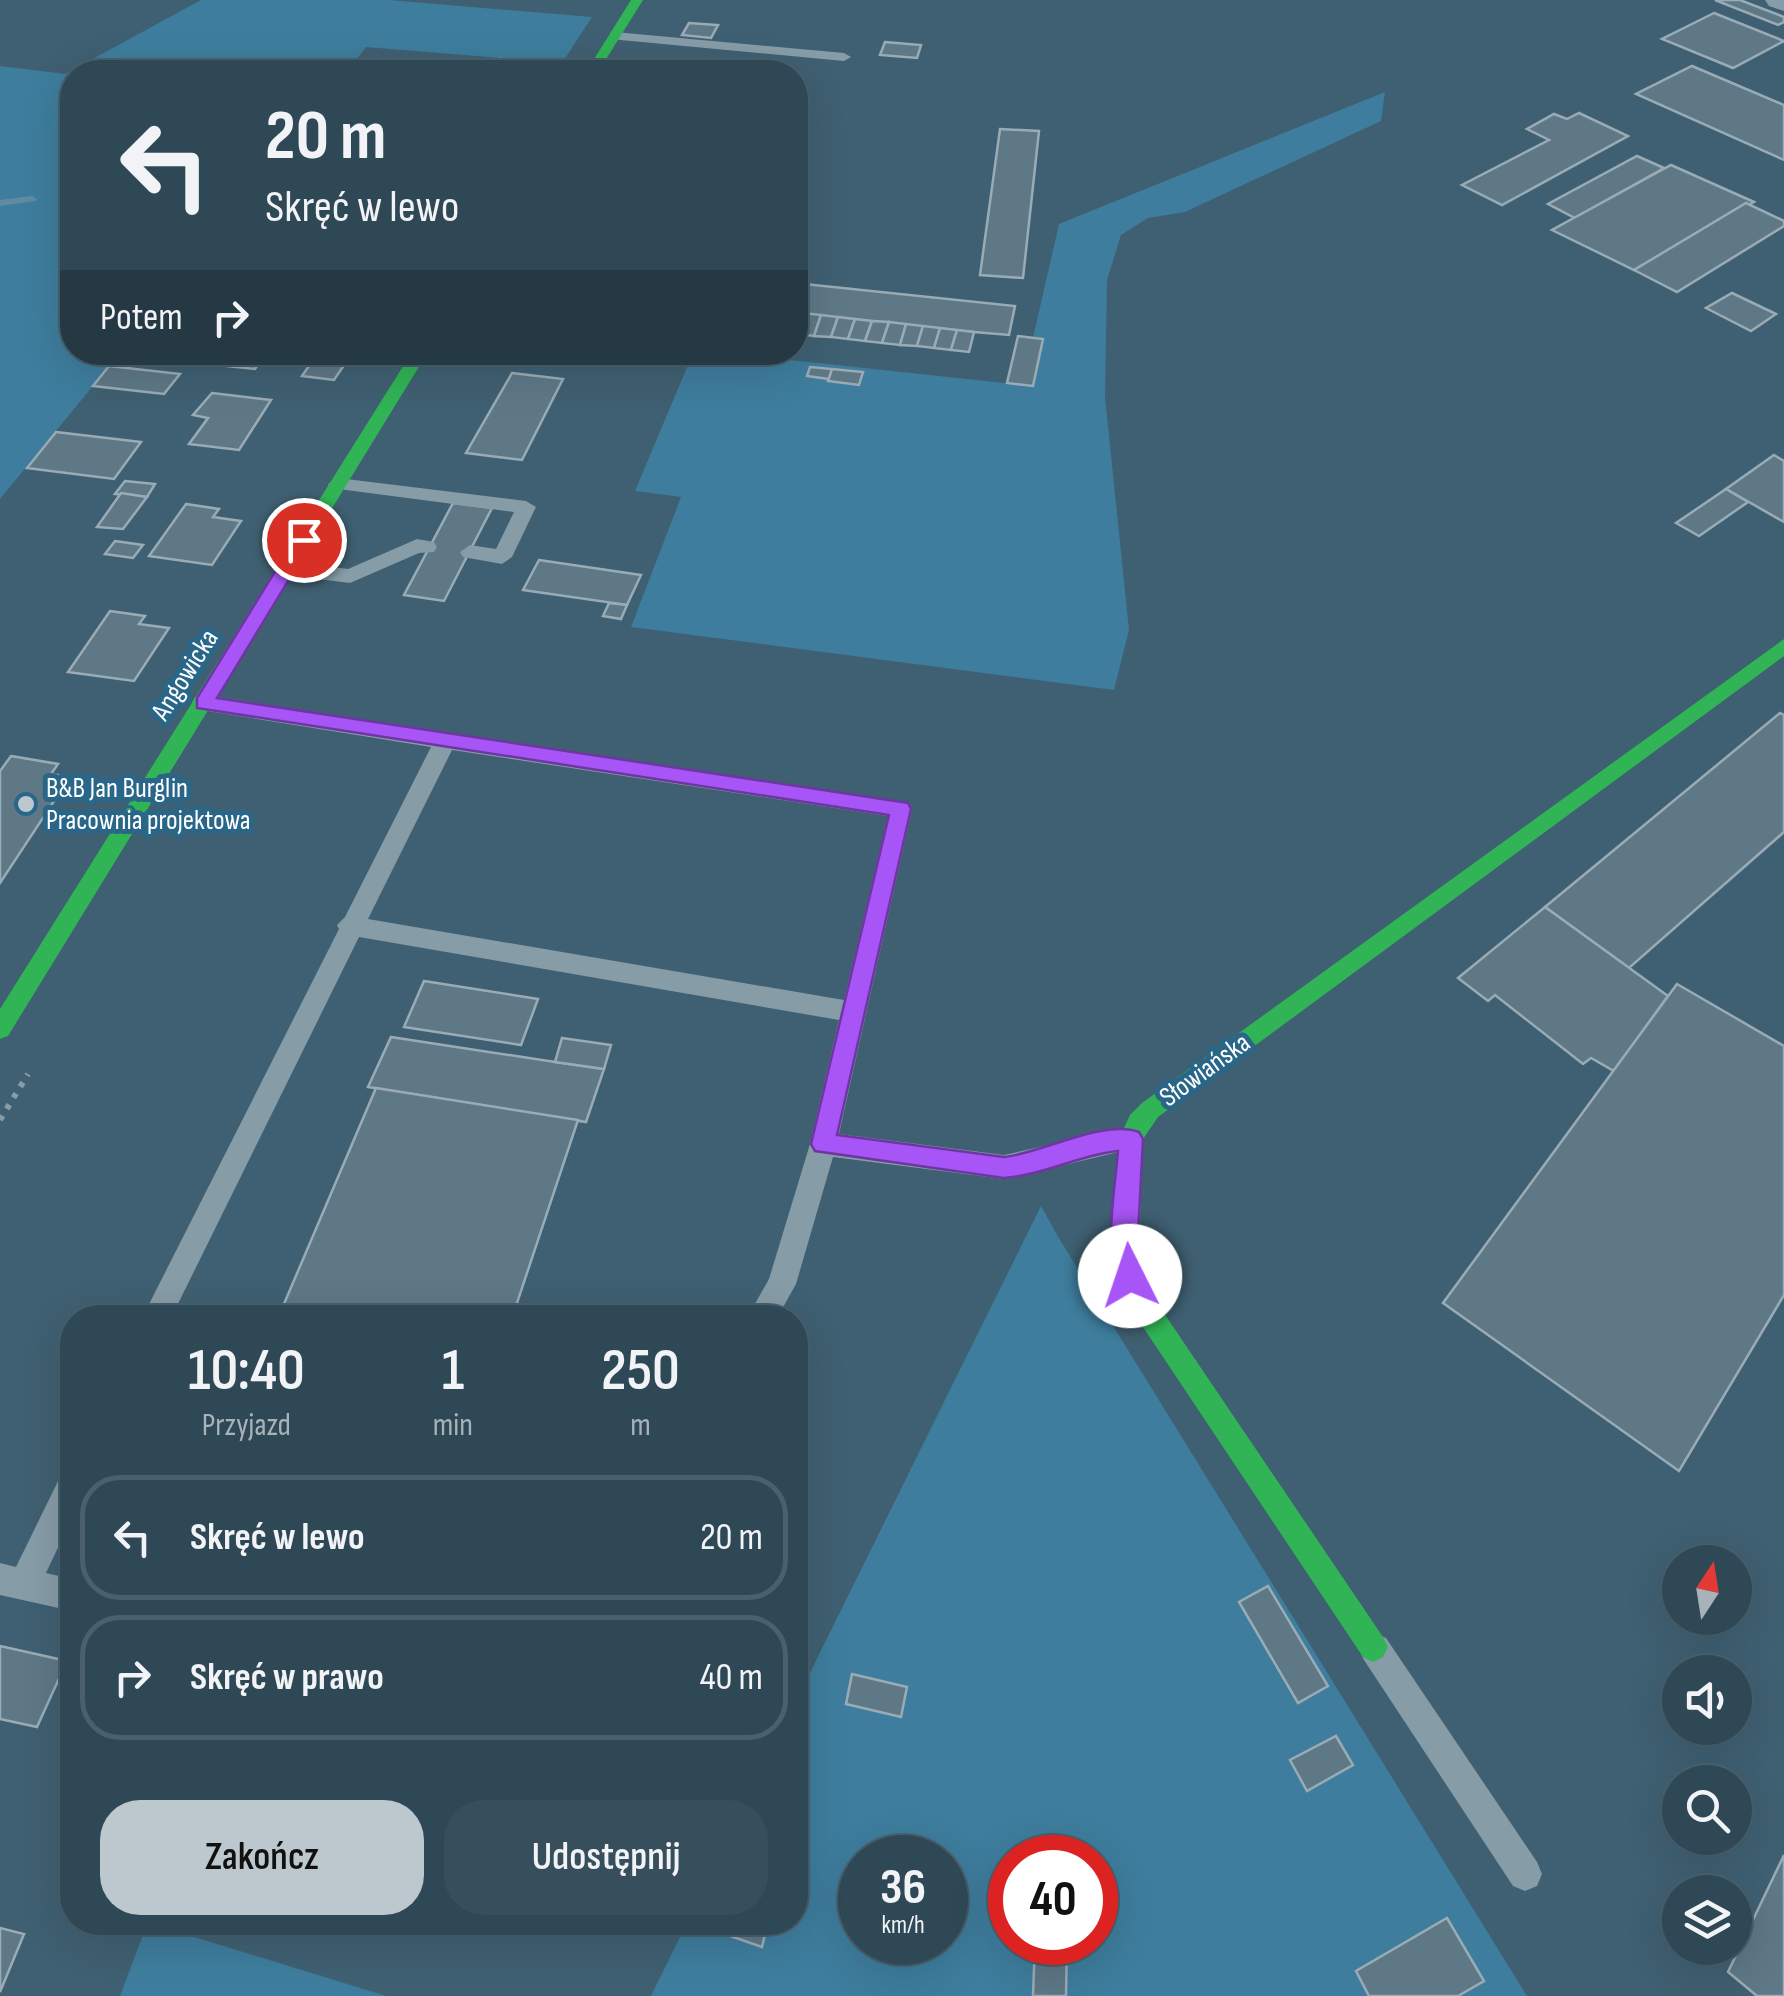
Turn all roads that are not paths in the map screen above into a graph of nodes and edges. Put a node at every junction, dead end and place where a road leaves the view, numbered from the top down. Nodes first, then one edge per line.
1 (637, 0) edge
2 (615, 36) junction
3 (844, 57) dead end
4 (600, 60) edge
5 (412, 365) edge
6 (338, 484) junction
7 (428, 547) dead end
8 (470, 552) dead end
9 (286, 568) junction
10 (1784, 646) edge
11 (1764, 662) junction
12 (1784, 674) edge
13 (204, 703) junction
14 (445, 741) junction
15 (350, 925) junction
16 (852, 1012) junction
17 (0, 1028) edge
18 (1131, 1139) junction
19 (823, 1144) junction
20 (162, 1305) edge
21 (769, 1305) edge
22 (60, 1505) edge
23 (12, 1582) edge
24 (60, 1592) edge
25 (1373, 1646) joint
26 (1525, 1874) dead end

1 - 2 street
2 - 3 lane
2 - 4 street
5 - 6 street, Angowicka
6 - 8 lane
6 - 9 street, Angowicka
7 - 9 lane
9 - 13 street, Angowicka
10 - 11 street, Słowiańska
11 - 12 lane
11 - 18 street, Słowiańska
13 - 14 lane
13 - 17 street, Angowicka
14 - 15 lane
14 - 16 lane
15 - 16 lane
15 - 20 lane
16 - 19 lane
18 - 19 lane
18 - 25 street
19 - 21 lane
22 - 23 lane
23 - 24 lane
25 - 26 lane

